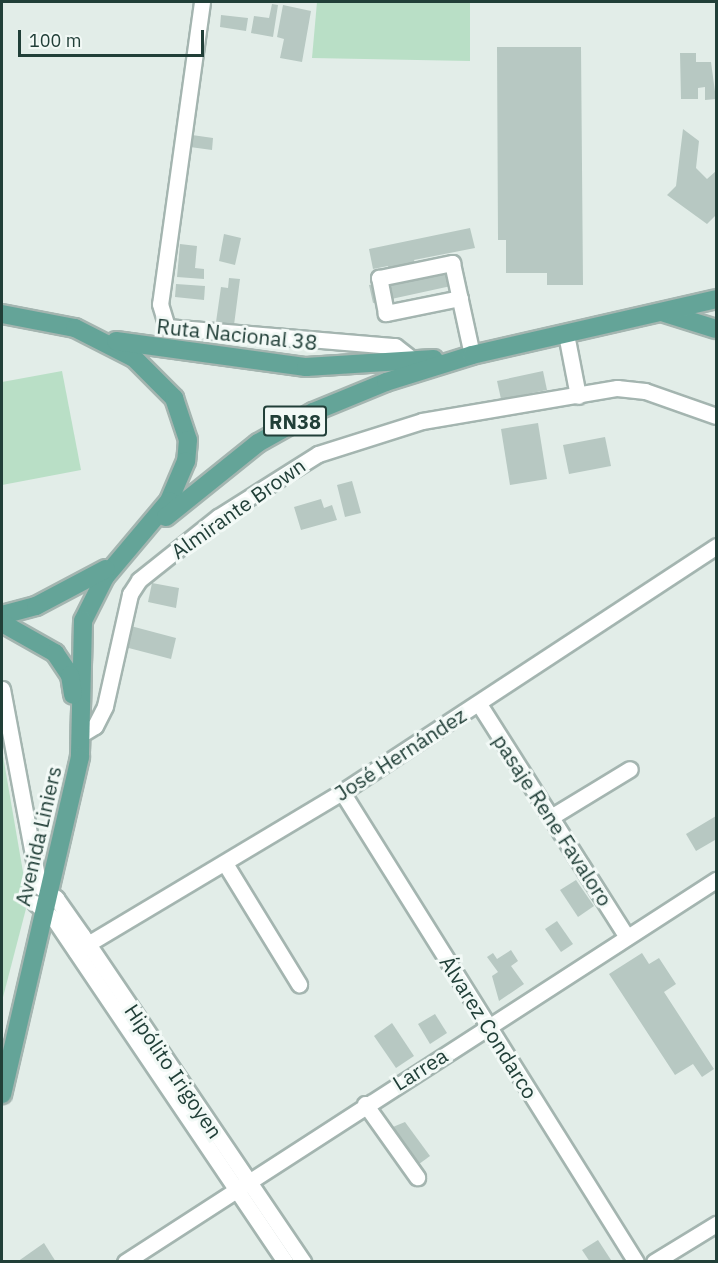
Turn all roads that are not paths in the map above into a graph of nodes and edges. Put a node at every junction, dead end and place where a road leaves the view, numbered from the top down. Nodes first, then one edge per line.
1 (202, 2) edge
2 (460, 298) junction
3 (717, 299) edge
4 (660, 312) junction
5 (2, 314) edge
6 (717, 329) edge
7 (566, 334) junction
8 (106, 340) junction
9 (471, 355) junction
10 (414, 361) junction
11 (578, 396) junction
12 (717, 416) edge
13 (145, 536) junction
14 (717, 546) edge
15 (120, 561) junction
16 (2, 615) edge
17 (2, 623) edge
18 (2, 689) edge
19 (78, 692) junction
20 (479, 704) junction
21 (82, 734) junction
22 (630, 769) dead end
23 (342, 792) junction
24 (551, 817) junction
25 (226, 865) junction
26 (717, 879) edge
27 (42, 897) junction
28 (627, 936) junction
29 (82, 948) junction
30 (299, 984) dead end
31 (489, 1026) junction
32 (2, 1043) edge
33 (2, 1094) edge
34 (365, 1104) junction
35 (417, 1177) dead end
36 (242, 1184) junction
37 (717, 1224) edge
38 (125, 1262) edge
39 (285, 1262) edge
40 (303, 1262) edge
41 (636, 1262) edge
42 (654, 1262) edge

1 - 10 street
2 - 2 street
2 - 9 street
3 - 4 main road, Ruta Nacional 38 / RN38
4 - 6 main road
4 - 7 main road, Ruta Nacional 38 / RN38
5 - 8 main road, RN38
7 - 9 main road, Ruta Nacional 38 / RN38
7 - 11 street
8 - 10 main road, Ruta Nacional 38 / RN38
8 - 13 main road, RN38
9 - 10 main road, Ruta Nacional 38 / RN38
9 - 13 main road, Ruta Nacional 38 / RN38
11 - 12 street, Almirante Brown
11 - 21 street, Almirante Brown
13 - 15 main road, RN38
14 - 20 street, José Hernández
15 - 16 main road, RN38
15 - 19 main road
17 - 19 main road
18 - 27 street
19 - 21 main road, Avenida Liniers
19 - 27 main road, Avenida Liniers
20 - 23 street, José Hernández
20 - 24 street, pasaje Rene Favaloro
21 - 27 main road, Avenida Liniers
22 - 24 street
23 - 25 street, José Hernández
23 - 31 street, Álvarez Condarco
24 - 28 street, pasaje Rene Favaloro
25 - 29 street, José Hernández
25 - 30 street
26 - 28 street, Larrea
27 - 29 street, Hipólito Irigoyen
27 - 32 main road, Avenida Liniers
27 - 33 main road, Avenida Liniers
28 - 31 street, Larrea
29 - 36 street, Hipólito Irigoyen
31 - 34 street, Larrea
31 - 41 street, Álvarez Condarco
34 - 35 street
34 - 36 street, Larrea
36 - 38 street, Larrea
36 - 39 street, Hipólito Irigoyen
36 - 40 street, Hipólito Irigoyen
37 - 42 street

